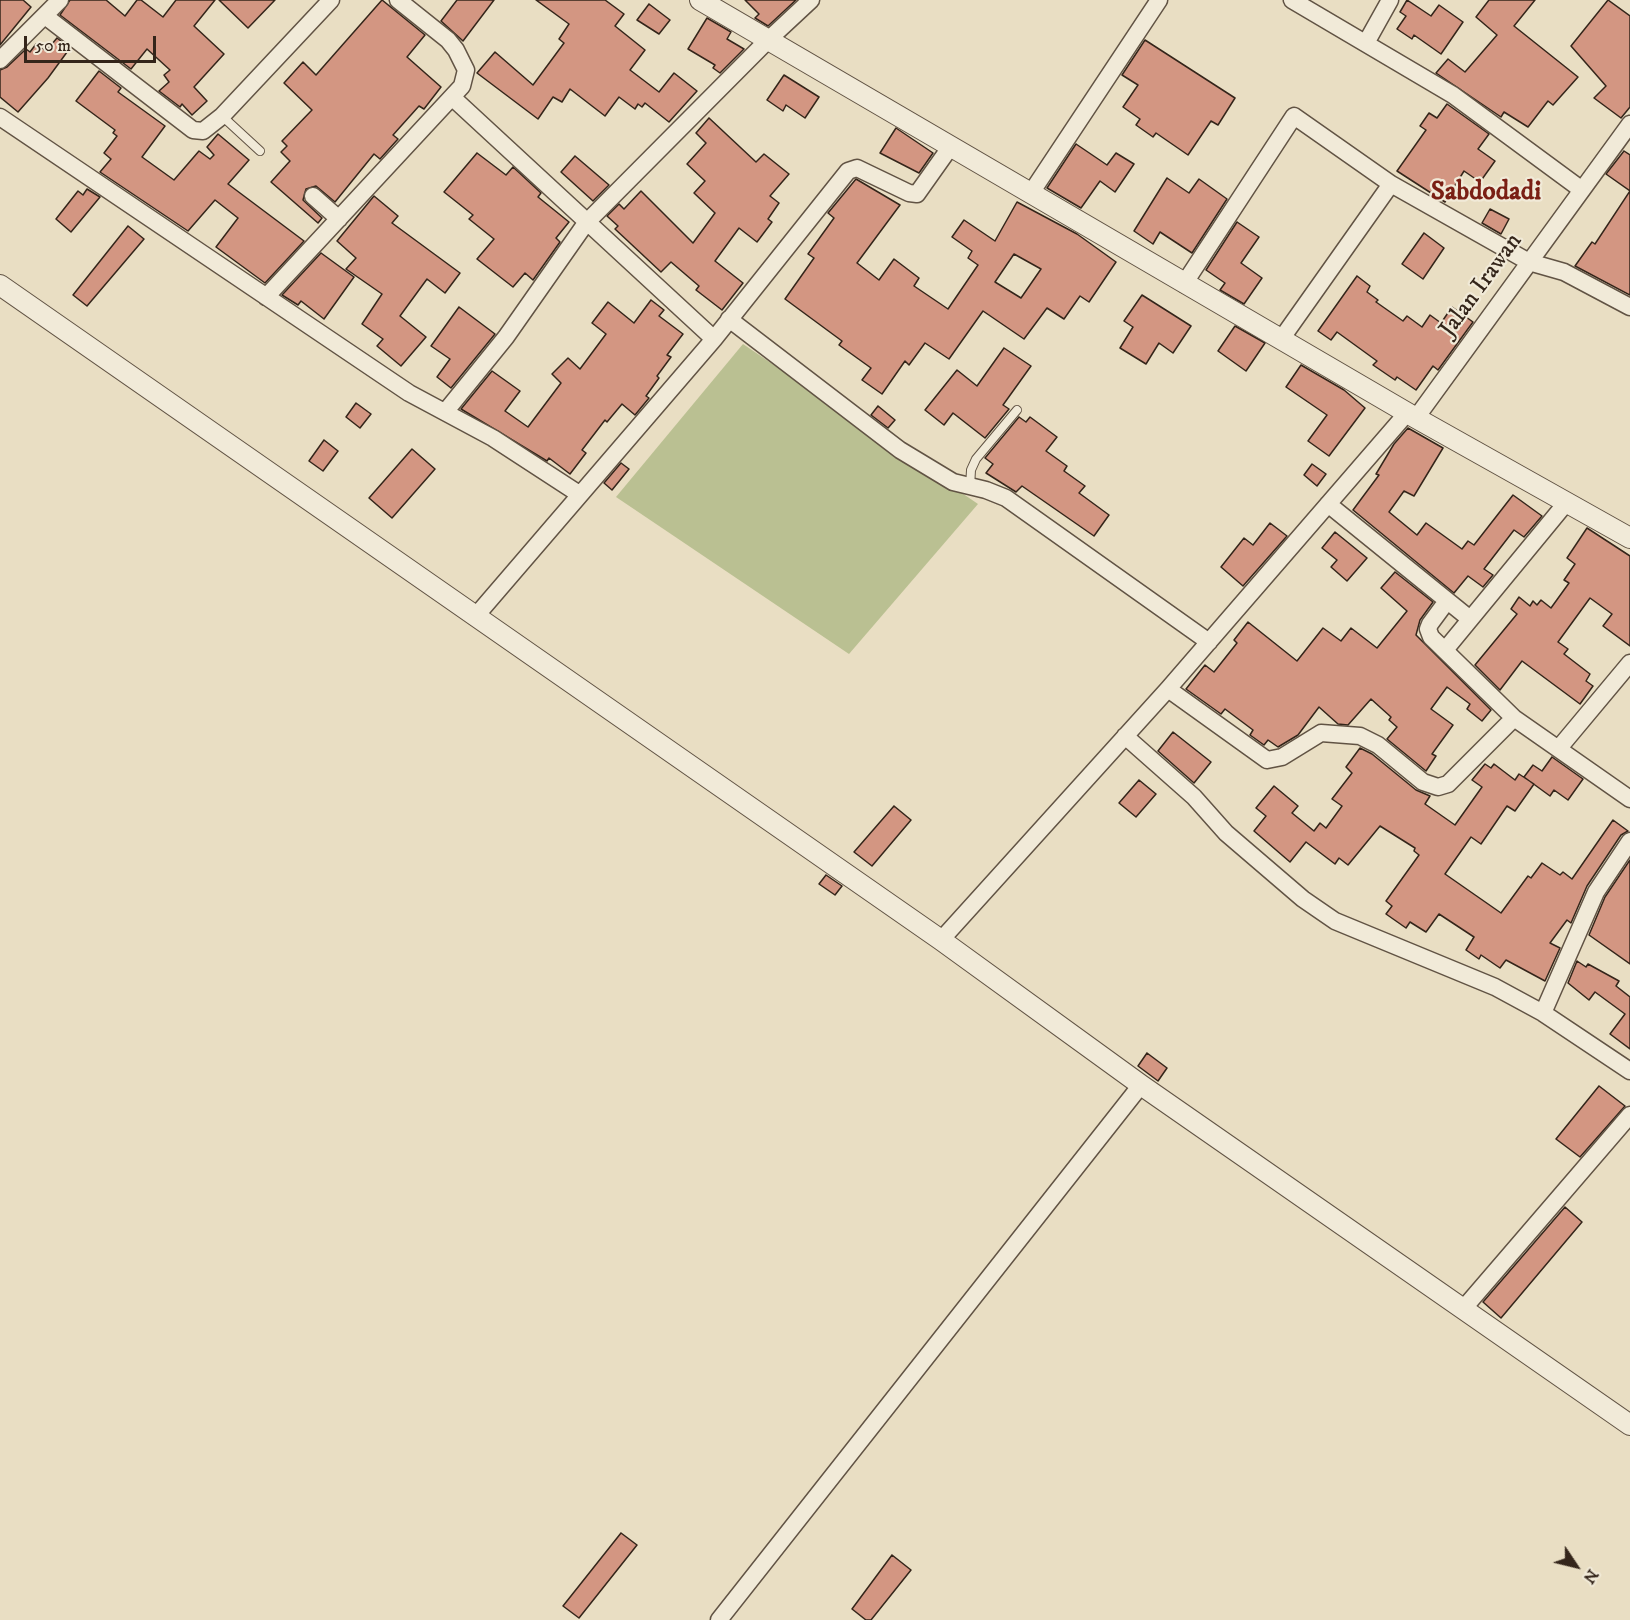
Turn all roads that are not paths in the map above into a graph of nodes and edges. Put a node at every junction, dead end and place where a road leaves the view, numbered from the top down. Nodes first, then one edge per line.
1 (60, 0) edge
2 (330, 0) edge
3 (398, 0) edge
4 (700, 0) edge
5 (811, 0) edge
6 (1159, 0) edge
7 (1292, 0) edge
8 (1390, 0) edge
9 (45, 16) junction
10 (767, 41) junction
11 (1366, 44) junction
12 (0, 60) edge
13 (453, 98) junction
14 (222, 116) junction
15 (0, 117) edge
16 (1630, 124) edge
17 (951, 147) junction
18 (260, 151) dead end
19 (1390, 184) junction
20 (1582, 190) junction
21 (1030, 193) junction
22 (313, 196) dead end
23 (339, 219) junction
24 (586, 224) junction
25 (1529, 262) junction
26 (1184, 284) junction
27 (0, 285) edge
28 (266, 297) junction
29 (1630, 307) edge
30 (729, 319) junction
31 (1282, 338) junction
32 (714, 339) junction
33 (1017, 410) dead end
34 (446, 411) junction
35 (1412, 416) junction
36 (970, 488) junction
37 (579, 494) junction
38 (1566, 503) junction
39 (1328, 504) junction
40 (1630, 538) edge
41 (1447, 601) junction
42 (475, 617) junction
43 (1470, 619) junction
44 (1209, 642) junction
45 (1445, 650) junction
46 (1630, 663) edge
47 (1168, 689) junction
48 (1514, 718) junction
49 (1125, 736) junction
50 (1559, 748) junction
51 (1630, 799) edge
52 (1630, 841) edge
53 (941, 940) junction
54 (1543, 1013) junction
55 (1630, 1071) edge
56 (1141, 1084) junction
57 (1630, 1115) edge
58 (1464, 1308) junction
59 (1630, 1425) edge
60 (719, 1620) edge

1 - 9 street
2 - 14 street
3 - 13 street
4 - 10 street
5 - 10 street
6 - 21 street
7 - 11 street
8 - 11 street
9 - 12 street
9 - 14 street
10 - 17 street
10 - 24 street
11 - 20 street
13 - 23 street
13 - 24 street
14 - 18 lane
15 - 28 street
16 - 20 street, Jalan Irawan
17 - 21 street
17 - 30 street
19 - 25 street
19 - 26 street
19 - 31 street
20 - 25 street, Jalan Irawan
21 - 26 street
22 - 23 street
23 - 28 street
24 - 32 street
24 - 34 street
25 - 29 street
25 - 35 street, Jalan Irawan
26 - 31 street
27 - 42 street
28 - 34 street
30 - 32 street
30 - 36 street
31 - 35 street
32 - 37 street
33 - 36 lane
34 - 37 street
35 - 38 street
35 - 39 street, Jalan Irawan
36 - 44 street
37 - 42 street
38 - 40 street
38 - 43 street
39 - 41 street
39 - 44 street, Jalan Irawan
41 - 43 street
41 - 45 street
42 - 53 street
43 - 45 street
44 - 47 street, Jalan Irawan
45 - 48 street
46 - 50 street
47 - 48 street
47 - 49 street, Jalan Irawan
48 - 50 street
49 - 53 street, Jalan Irawan
49 - 54 street
50 - 51 street
52 - 54 street
53 - 56 street
54 - 55 street
56 - 58 street
56 - 60 street
57 - 58 street
58 - 59 street

